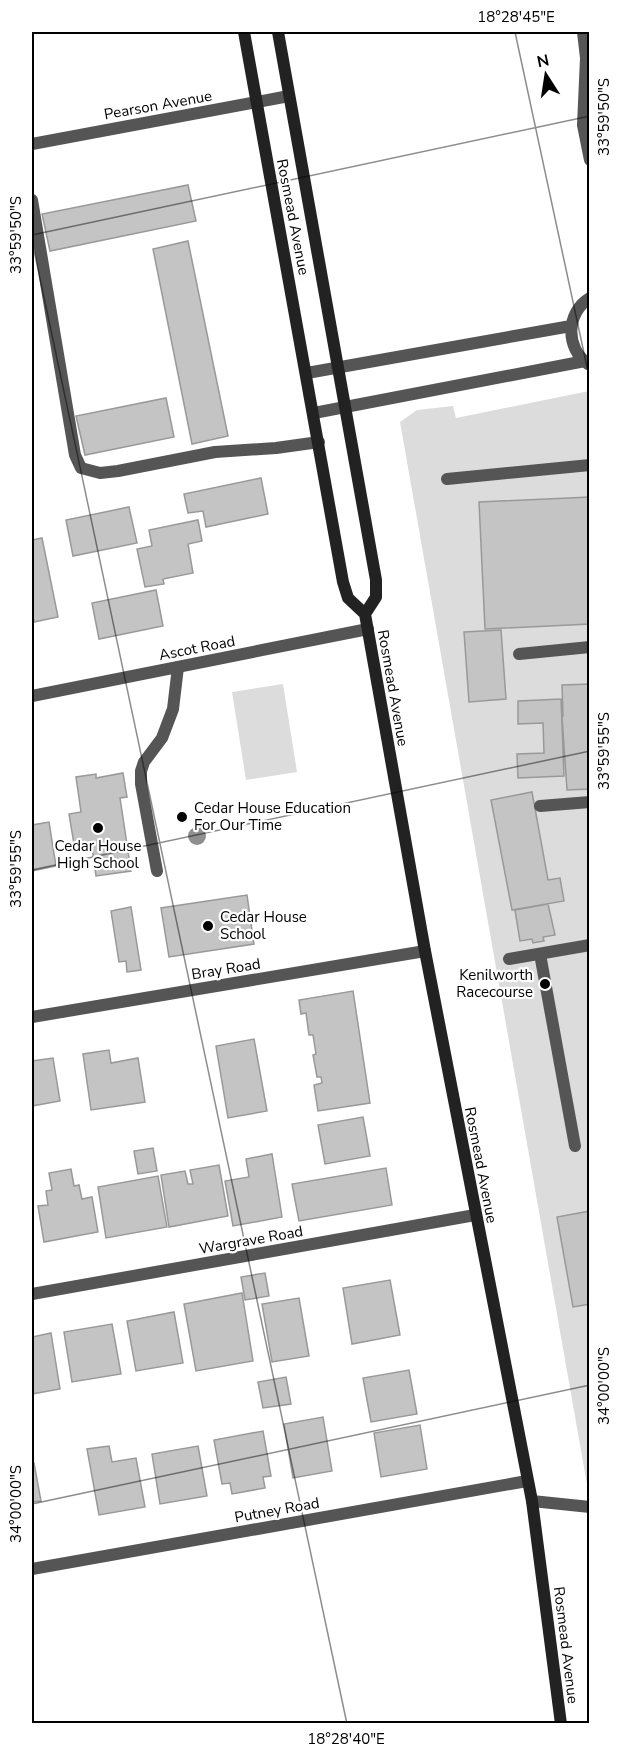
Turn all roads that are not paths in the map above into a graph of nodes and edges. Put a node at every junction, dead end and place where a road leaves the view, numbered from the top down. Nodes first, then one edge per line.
1 (244, 32) edge
2 (278, 32) edge
3 (584, 32) edge
4 (289, 96) junction
5 (256, 102) junction
6 (32, 144) edge
7 (590, 160) edge
8 (32, 200) edge
9 (590, 298) edge
10 (571, 326) junction
11 (587, 363) edge
12 (338, 367) junction
13 (307, 373) junction
14 (346, 407) junction
15 (314, 413) junction
16 (319, 442) junction
17 (590, 465) edge
18 (447, 479) dead end
19 (365, 614) junction
20 (368, 629) junction
21 (590, 647) edge
22 (519, 654) dead end
23 (178, 666) junction
24 (32, 696) edge
25 (590, 802) edge
26 (540, 806) dead end
27 (157, 871) dead end
28 (590, 945) edge
29 (425, 951) junction
30 (540, 954) junction
31 (509, 959) dead end
32 (32, 1017) edge
33 (575, 1146) dead end
34 (475, 1215) junction
35 (32, 1294) edge
36 (527, 1481) junction
37 (532, 1501) junction
38 (590, 1507) edge
39 (32, 1569) edge
40 (561, 1724) edge

1 - 5 main road, Rosmead Avenue
2 - 4 main road, Rosmead Avenue
3 - 7 street
4 - 5 street, Pearson Avenue
4 - 12 main road, Rosmead Avenue
5 - 6 street, Pearson Avenue
5 - 13 main road, Rosmead Avenue
8 - 16 street
9 - 10 street
10 - 11 street
10 - 12 street
11 - 14 street
12 - 13 street
12 - 14 main road, Rosmead Avenue
13 - 15 main road, Rosmead Avenue
14 - 15 street
14 - 19 main road, Rosmead Avenue
15 - 16 main road, Rosmead Avenue
16 - 19 main road, Rosmead Avenue
17 - 18 street
19 - 20 main road, Rosmead Avenue
20 - 23 street, Ascot Road
20 - 29 main road, Rosmead Avenue
21 - 22 street
23 - 24 street, Ascot Road
23 - 27 street
25 - 26 street
28 - 30 street
29 - 32 street, Bray Road
29 - 34 main road, Rosmead Avenue
30 - 31 street
30 - 33 street
34 - 35 street, Wargrave Road
34 - 36 main road, Rosmead Avenue
36 - 37 main road, Rosmead Avenue
36 - 39 street, Putney Road
37 - 38 street
37 - 40 main road, Rosmead Avenue

